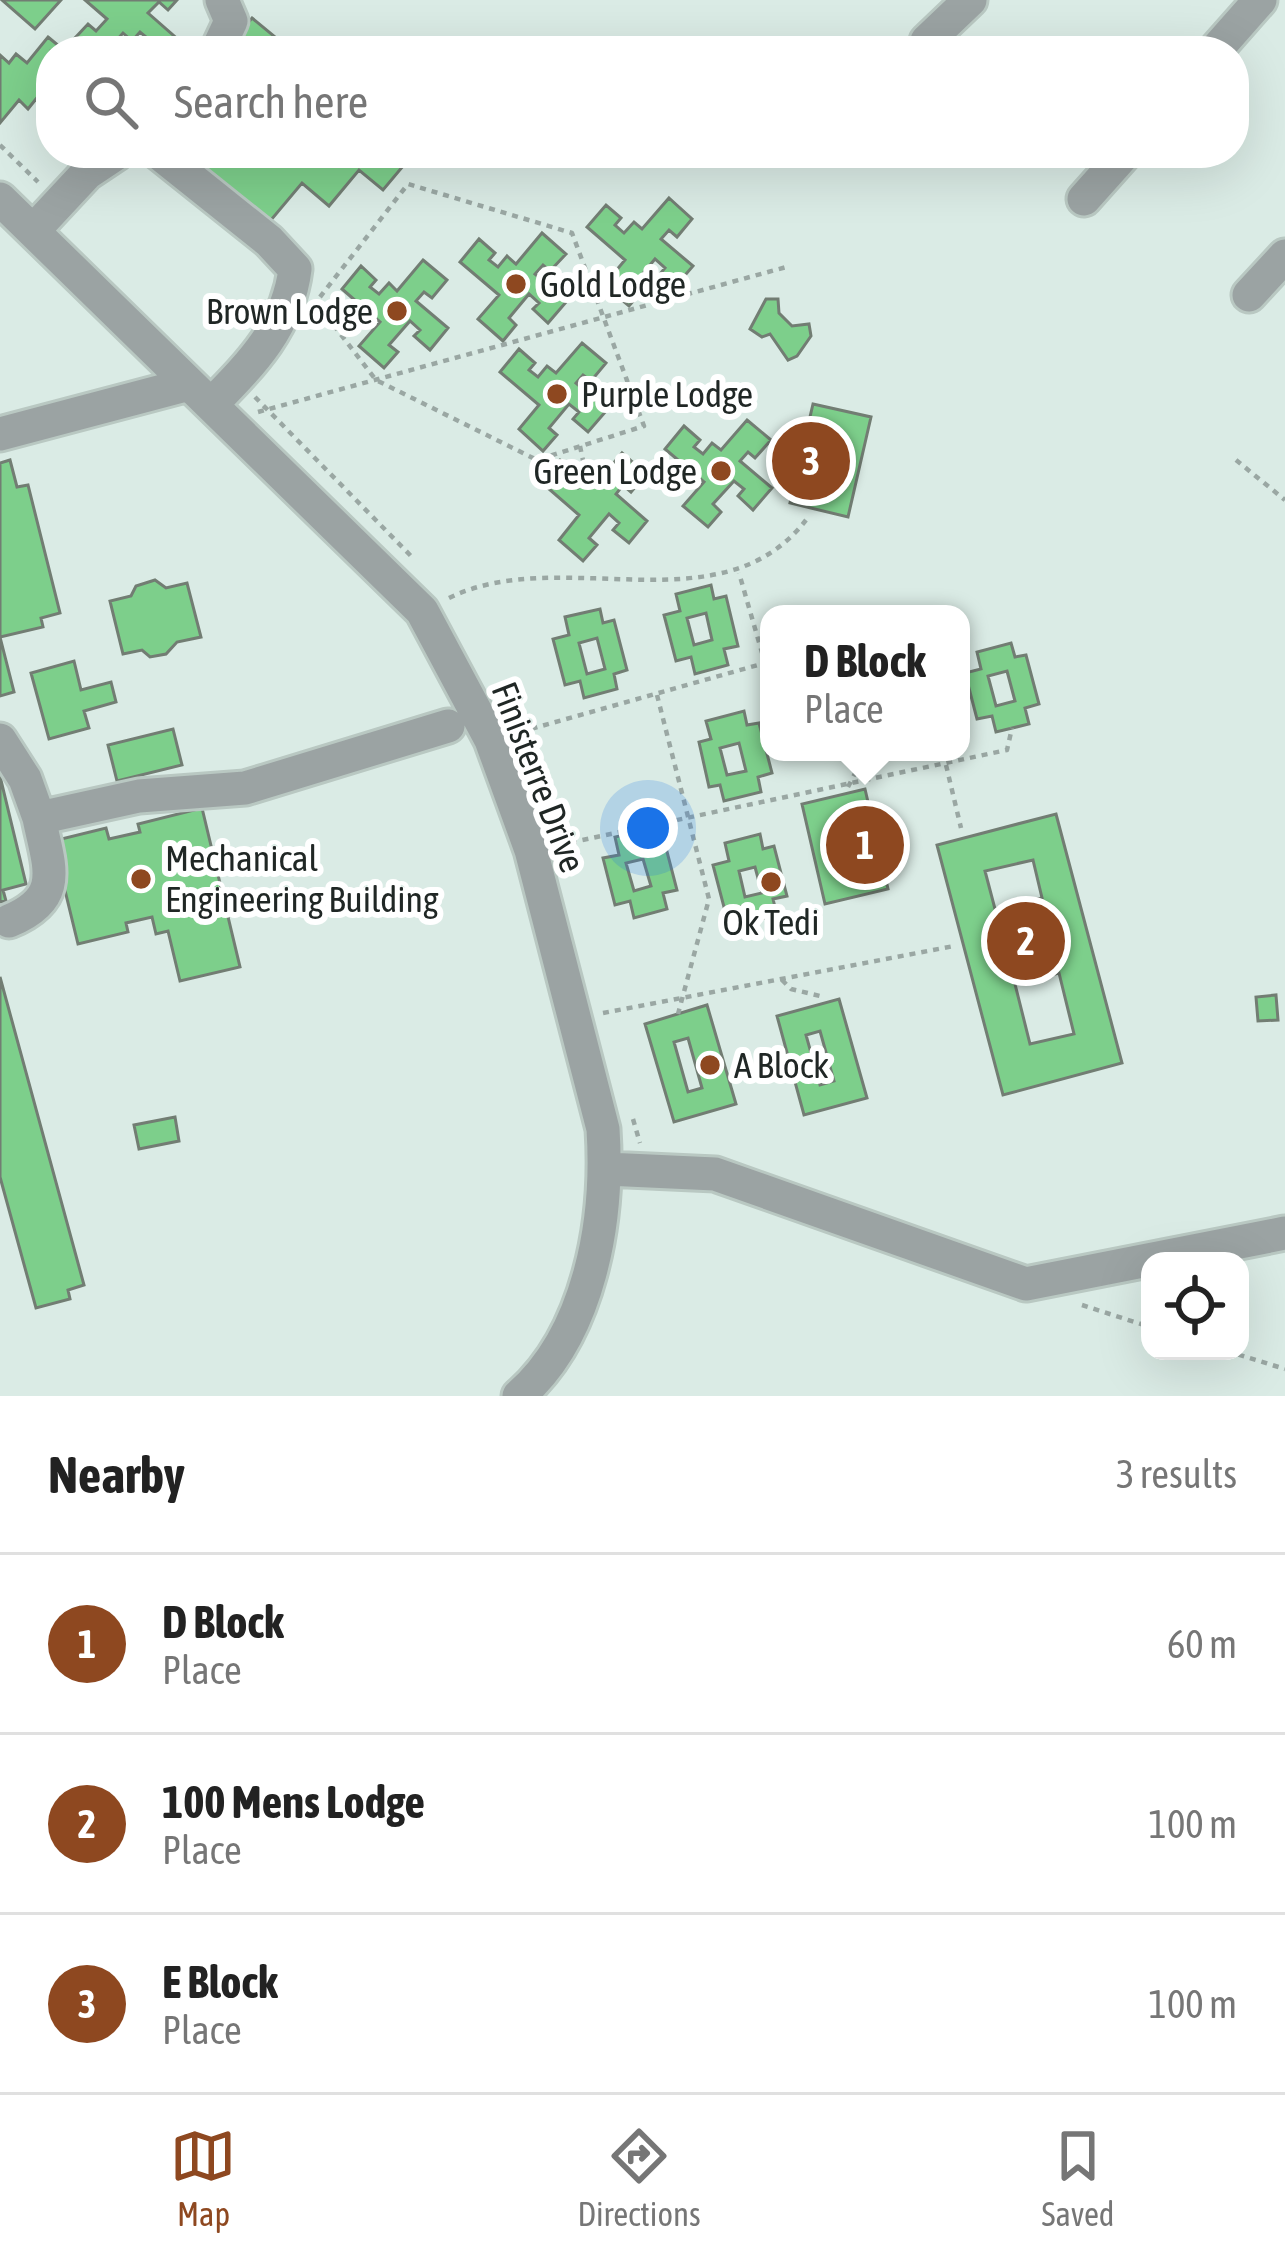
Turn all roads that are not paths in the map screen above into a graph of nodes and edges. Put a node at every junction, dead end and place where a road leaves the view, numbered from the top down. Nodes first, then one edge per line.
1 (222, 0) edge
2 (970, 0) edge
3 (1260, 0) edge
4 (224, 36) edge
5 (932, 36) edge
6 (1228, 36) edge
7 (100, 168) edge
8 (178, 168) edge
9 (1112, 168) edge
10 (0, 199) edge
11 (1084, 199) dead end
12 (33, 231) junction
13 (1285, 256) edge
14 (1249, 295) dead end
15 (210, 403) junction
16 (0, 434) edge
17 (448, 725) dead end
18 (0, 740) edge
19 (39, 818) junction
20 (9, 921) dead end
21 (606, 1169) junction
22 (1285, 1233) edge
23 (519, 1396) edge

1 - 4 street
2 - 5 street
3 - 6 street
7 - 12 street
8 - 15 street
9 - 11 street
10 - 12 street, Finisterre Drive
12 - 15 street, Finisterre Drive
13 - 14 street
15 - 16 street
15 - 21 street, Finisterre Drive
17 - 19 street
18 - 19 street
19 - 20 street
21 - 22 street
21 - 23 street, Finisterre Drive

